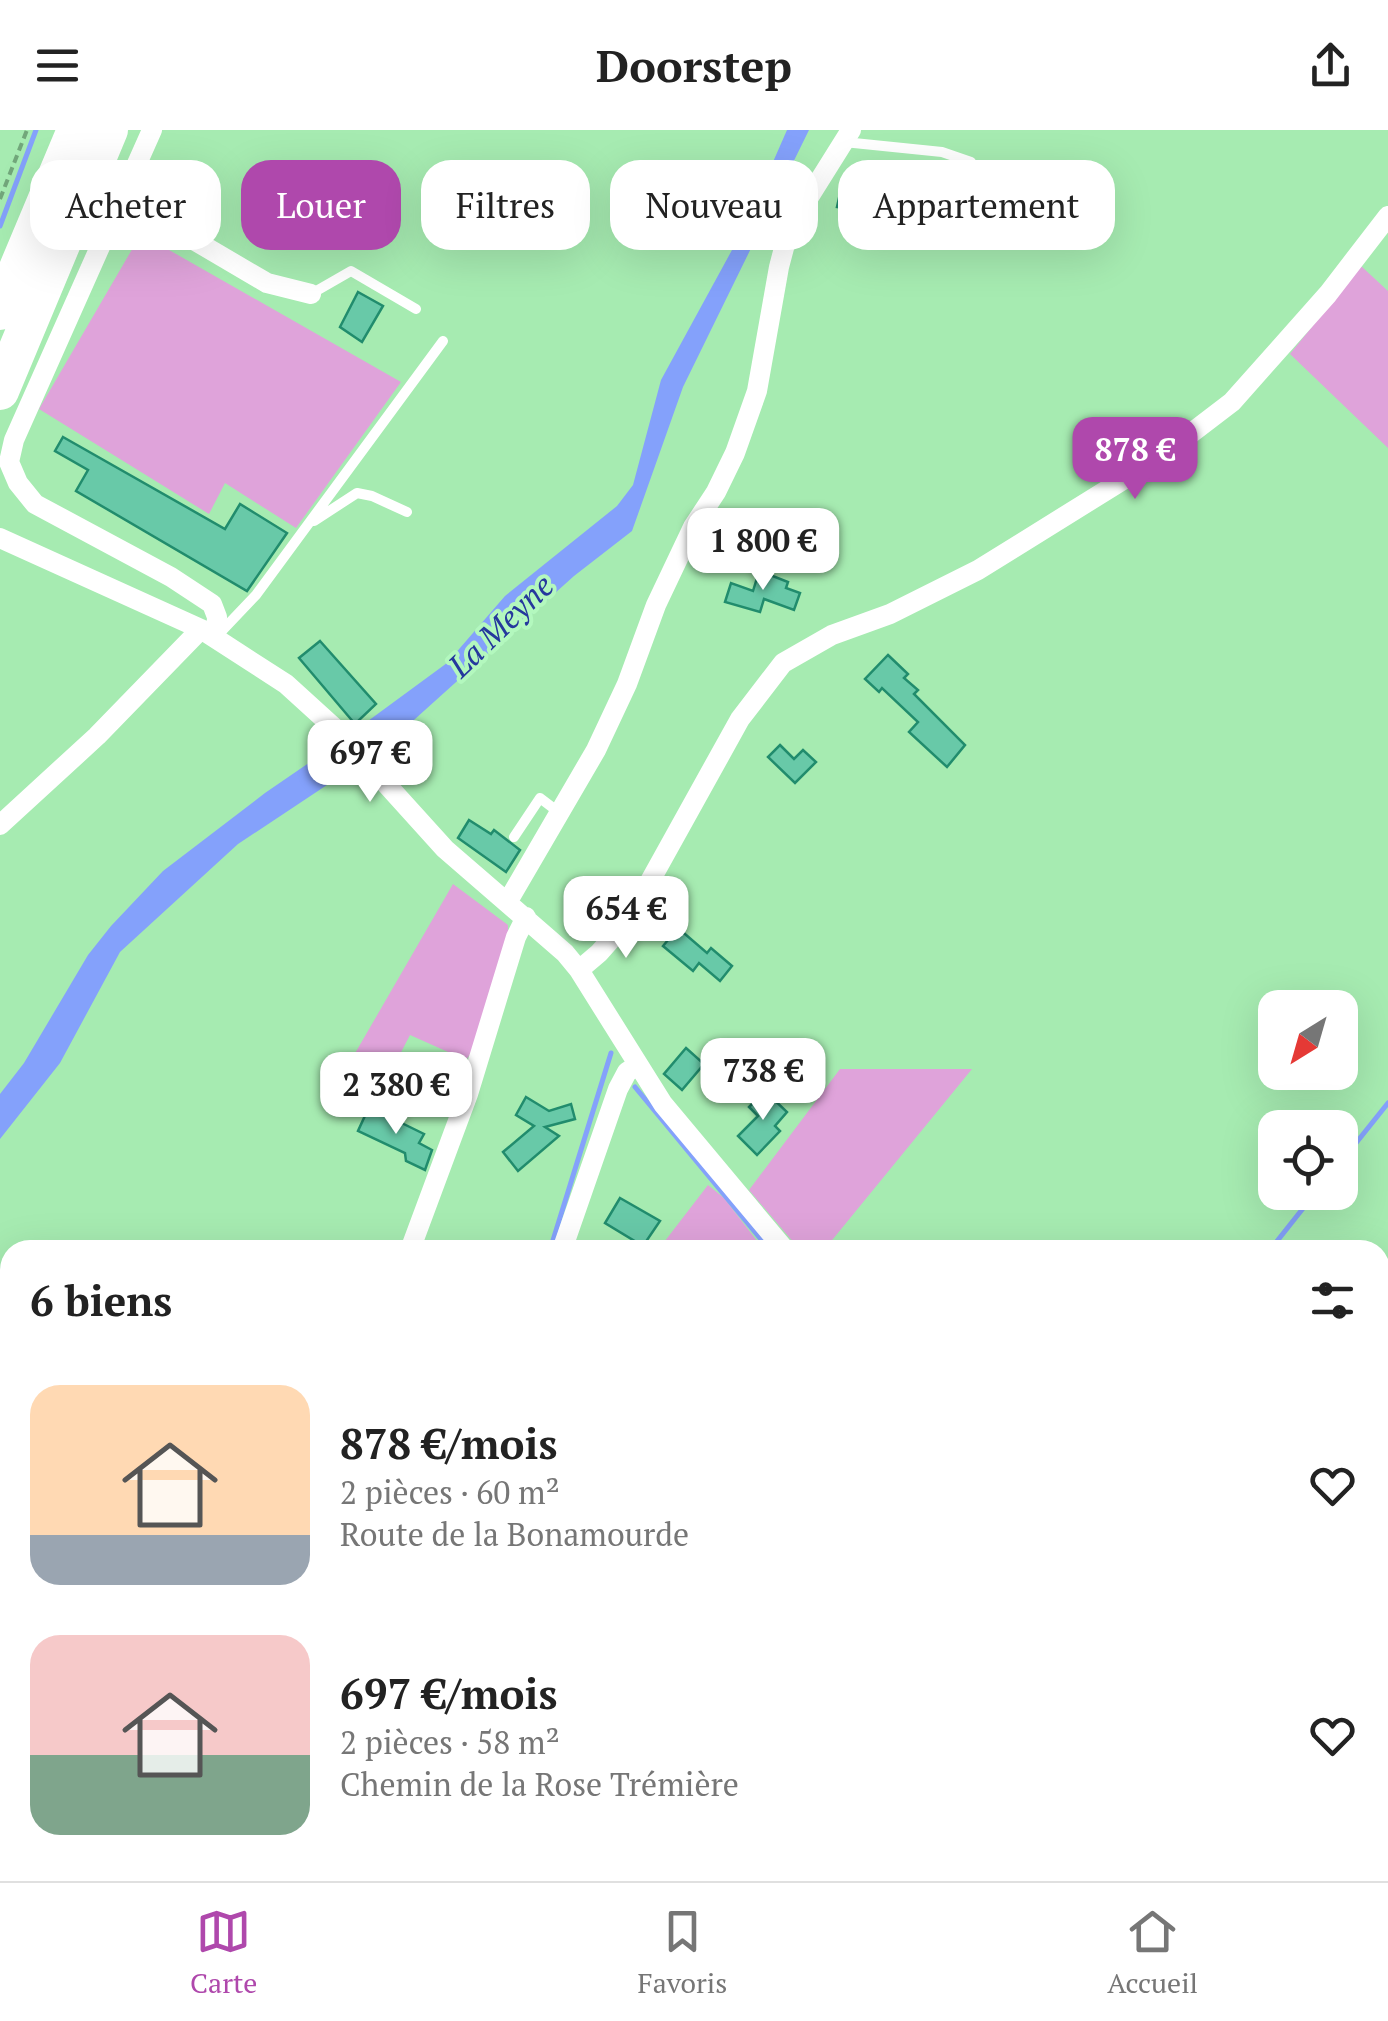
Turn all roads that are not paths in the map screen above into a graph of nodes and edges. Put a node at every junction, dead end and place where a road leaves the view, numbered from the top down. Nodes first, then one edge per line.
1 (76, 130) edge
2 (109, 130) edge
3 (152, 130) edge
4 (848, 136) edge
5 (138, 160) edge
6 (964, 160) edge
7 (1388, 216) edge
8 (97, 250) edge
9 (211, 250) edge
10 (311, 294) joint
11 (416, 309) dead end
12 (0, 311) edge
13 (443, 341) dead end
14 (0, 391) edge
15 (408, 512) dead end
16 (309, 524) junction
17 (0, 538) edge
18 (208, 633) junction
19 (560, 814) junction
20 (0, 826) edge
21 (514, 837) dead end
22 (508, 901) junction
23 (526, 917) junction
24 (579, 970) junction
25 (638, 1064) junction
26 (414, 1240) edge
27 (565, 1240) edge
28 (776, 1240) edge

1 - 12 highway
2 - 14 highway
3 - 5 street
4 - 6 lane
4 - 19 street
7 - 24 street
8 - 18 street
9 - 10 street
10 - 11 lane
13 - 16 lane
15 - 16 lane
16 - 18 lane
17 - 18 street
18 - 20 street
18 - 22 street
19 - 21 lane
19 - 22 street
22 - 23 street
23 - 24 street
23 - 26 street
24 - 25 street
25 - 27 street
25 - 28 street

